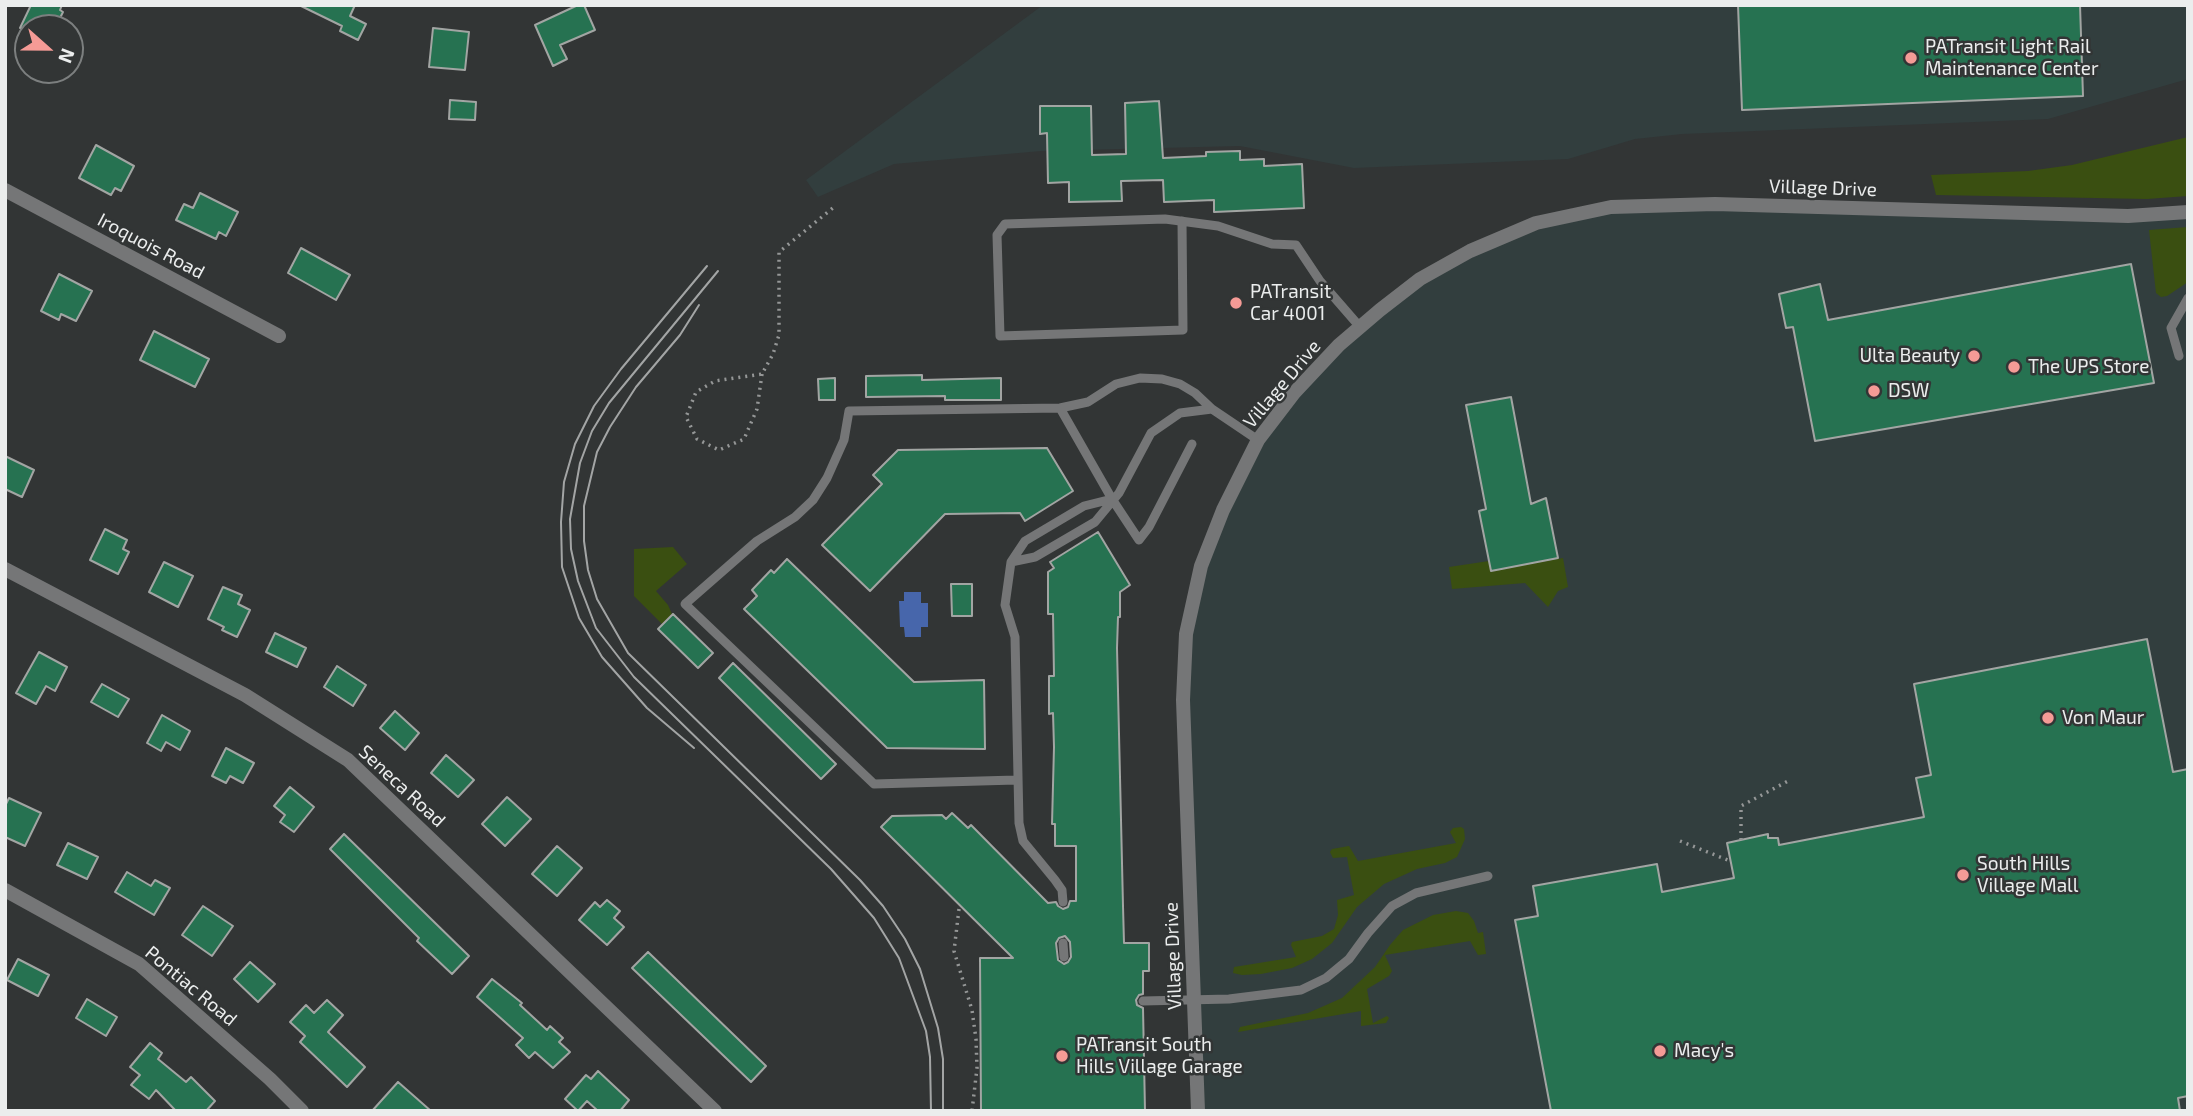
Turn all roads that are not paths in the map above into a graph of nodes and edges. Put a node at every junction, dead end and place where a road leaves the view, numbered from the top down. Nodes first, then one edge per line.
1 (5, 190) edge
2 (2188, 212) edge
3 (1182, 221) junction
4 (2188, 298) edge
5 (1360, 327) junction
6 (279, 336) dead end
7 (2179, 356) dead end
8 (1060, 408) junction
9 (1212, 409) junction
10 (1258, 440) junction
11 (1192, 444) dead end
12 (1112, 499) junction
13 (1011, 562) junction
14 (5, 569) edge
15 (1016, 780) junction
16 (1488, 876) dead end
17 (5, 890) edge
18 (1063, 902) dead end
19 (1063, 943) dead end
20 (1064, 957) dead end
21 (1195, 1000) junction
22 (1143, 1001) dead end
23 (302, 1111) edge
24 (715, 1111) edge
25 (1198, 1111) edge

1 - 6 street, Iroquois Road
2 - 5 street, Village Drive
3 - 3 lane
3 - 5 lane
4 - 7 lane
5 - 10 street, Village Drive
8 - 9 lane
8 - 12 lane
8 - 15 lane
9 - 10 lane
9 - 12 lane
10 - 21 street, Village Drive
11 - 12 lane
12 - 13 lane
12 - 13 lane
13 - 15 lane
14 - 24 street, Seneca Road
15 - 18 lane
16 - 21 lane
17 - 23 street, Pontiac Road
19 - 20 lane
21 - 22 lane
21 - 25 street, Village Drive

